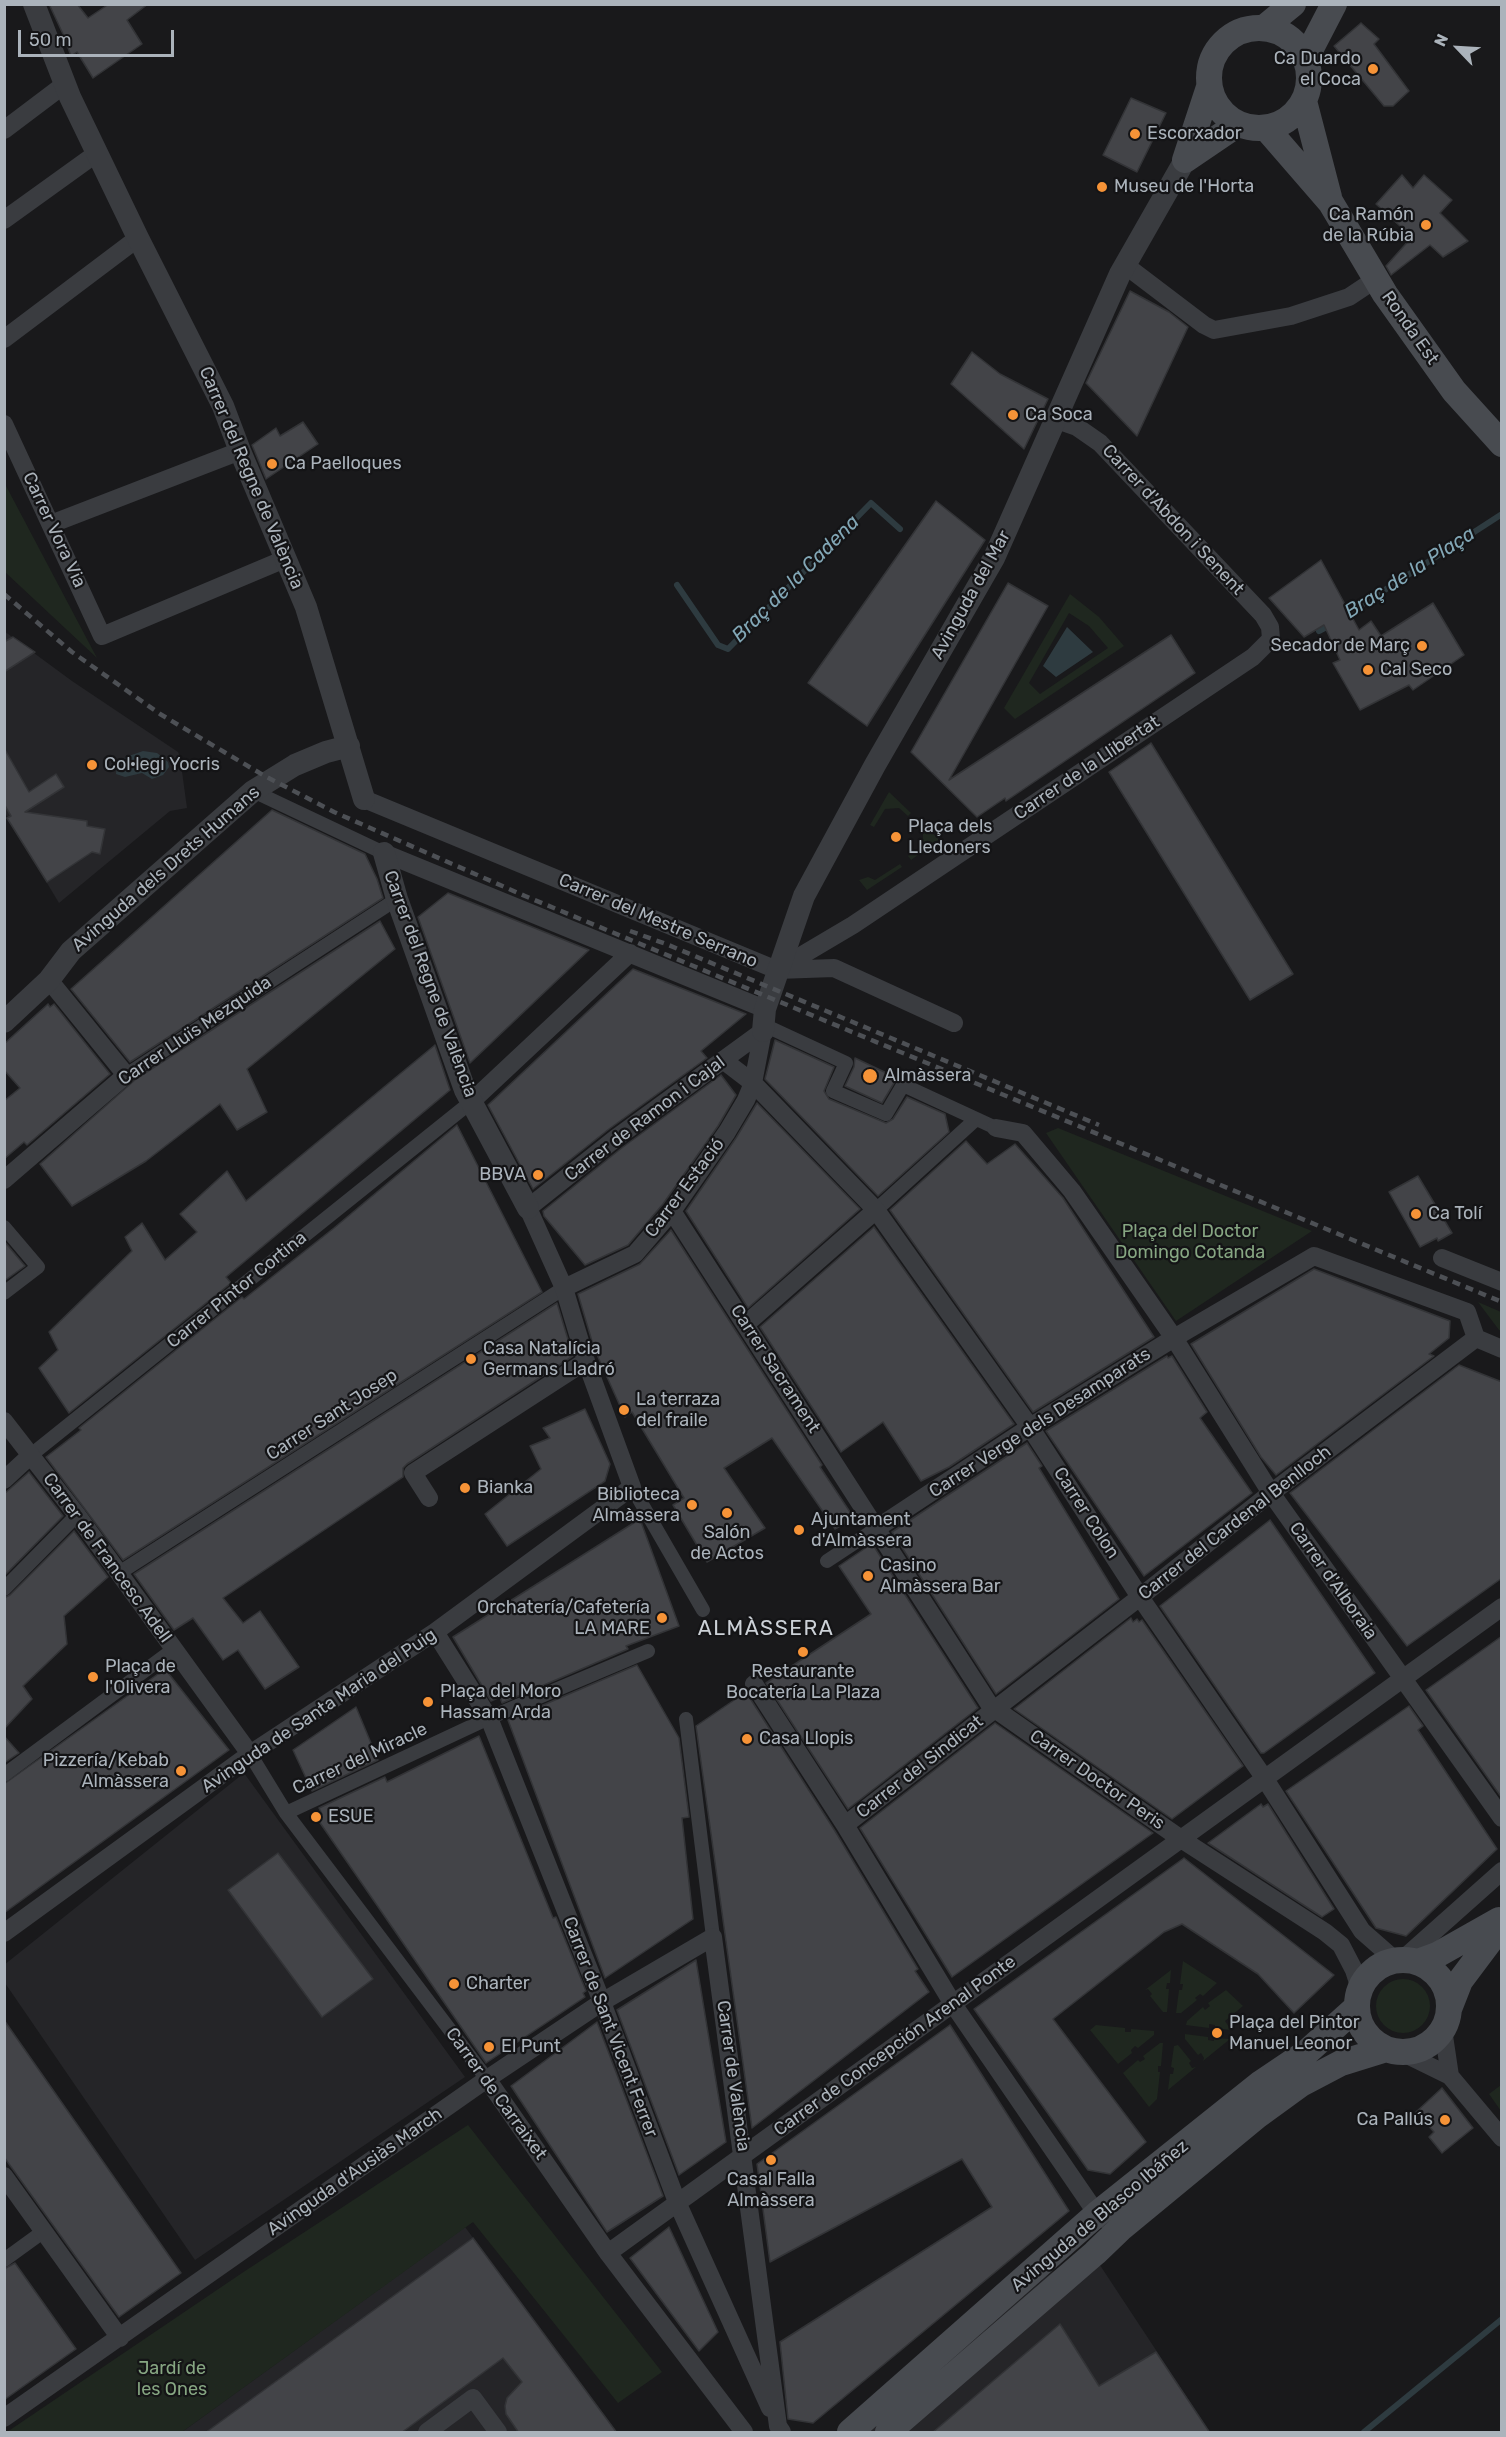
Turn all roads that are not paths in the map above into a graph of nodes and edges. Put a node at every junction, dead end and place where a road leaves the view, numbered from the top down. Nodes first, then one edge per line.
1 (34, 4) edge
2 (1293, 4) edge
3 (1334, 4) edge
4 (1265, 27) junction
5 (1306, 58) junction
6 (65, 84) junction
7 (1209, 87) junction
8 (1304, 101) junction
9 (1238, 124) junction
10 (1266, 128) junction
11 (4, 130) edge
12 (97, 153) junction
13 (1185, 160) junction
14 (1330, 203) junction
15 (4, 220) edge
16 (138, 238) junction
17 (1125, 265) junction
18 (1376, 279) junction
19 (4, 339) edge
20 (1057, 420) junction
21 (4, 424) edge
22 (1502, 444) edge
23 (240, 451) junction
24 (51, 524) junction
25 (285, 559) junction
26 (1271, 639) joint
27 (349, 746) junction
28 (253, 791) junction
29 (364, 799) joint
30 (384, 853) junction
31 (397, 899) junction
32 (630, 953) junction
33 (777, 970) junction
34 (49, 980) junction
35 (4, 1022) edge
36 (764, 1022) junction
37 (954, 1023) dead end
38 (723, 1060) junction
39 (126, 1075) junction
40 (753, 1083) junction
41 (471, 1102) junction
42 (975, 1120) junction
43 (996, 1128) joint
44 (7, 1172) edge
45 (528, 1208) junction
46 (876, 1210) junction
47 (672, 1211) junction
48 (4, 1227) edge
49 (1442, 1258) dead end
50 (1502, 1282) edge
51 (564, 1288) junction
52 (4, 1293) edge
53 (746, 1324) junction
54 (1174, 1338) junction
55 (1476, 1338) junction
56 (1502, 1349) edge
57 (586, 1361) junction
58 (4, 1421) edge
59 (1030, 1427) junction
60 (32, 1455) junction
61 (4, 1480) edge
62 (632, 1487) junction
63 (1271, 1493) junction
64 (429, 1498) dead end
65 (77, 1515) junction
66 (877, 1528) junction
67 (826, 1561) dead end
68 (119, 1572) junction
69 (4, 1589) edge
70 (1140, 1598) junction
71 (1502, 1607) edge
72 (703, 1610) dead end
73 (435, 1632) junction
74 (174, 1649) junction
75 (648, 1651) dead end
76 (1402, 1680) junction
77 (754, 1684) dead end
78 (995, 1709) junction
79 (489, 1718) junction
80 (686, 1719) dead end
81 (250, 1754) junction
82 (4, 1775) edge
83 (1265, 1779) junction
84 (286, 1813) junction
85 (1502, 1818) edge
86 (845, 1825) junction
87 (1181, 1839) junction
88 (1502, 1871) edge
89 (1502, 1919) edge
90 (1502, 1925) edge
91 (4, 1933) edge
92 (713, 1937) junction
93 (1405, 1961) junction
94 (1358, 1998) junction
95 (602, 2002) junction
96 (953, 2004) junction
97 (1446, 2019) junction
98 (1395, 2051) junction
99 (1450, 2076) junction
100 (487, 2079) junction
101 (1502, 2138) edge
102 (744, 2156) junction
103 (4, 2176) edge
104 (677, 2202) junction
105 (1097, 2214) junction
106 (1120, 2229) junction
107 (44, 2231) junction
108 (608, 2253) junction
109 (4, 2260) edge
110 (120, 2338) junction
111 (4, 2418) edge
112 (780, 2429) edge
113 (427, 2433) edge
114 (498, 2433) edge
115 (744, 2433) edge
116 (850, 2433) edge
117 (888, 2433) edge

1 - 6 street, Carrer del Regne de València
2 - 4 main road
3 - 5 main road
4 - 5 main road
4 - 7 main road
5 - 8 main road
6 - 11 street
6 - 12 street, Carrer del Regne de València
7 - 9 main road
7 - 13 main road, Avinguda del Mar
8 - 10 main road
8 - 14 main road, Ronda Est
9 - 10 main road
9 - 13 main road, Avinguda del Mar
10 - 14 main road, Ronda Est
12 - 15 street
12 - 16 street, Carrer del Regne de València
13 - 17 street, Avinguda del Mar
14 - 18 main road, Ronda Est
16 - 19 street
16 - 23 street, Carrer del Regne de València
17 - 18 street
17 - 20 street, Avinguda del Mar
18 - 22 main road, Ronda Est
20 - 26 street, Carrer d'Abdon i Senent
20 - 33 street, Avinguda del Mar
21 - 24 street, Carrer Vora Via
23 - 24 street
23 - 25 street, Carrer del Regne de València
24 - 25 street, Carrer Vora Via
25 - 27 street, Carrer del Regne de València
26 - 33 street, Carrer de la Llibertat
27 - 28 street, Avinguda dels Drets Humans
27 - 29 street, Carrer del Regne de València
28 - 30 street
28 - 34 street, Avinguda dels Drets Humans
29 - 33 street, Carrer del Mestre Serrano
30 - 31 street, Carrer del Regne de València
30 - 32 street
31 - 39 street, Carrer Lluïs Mezquida
31 - 41 street, Carrer del Regne de València
32 - 36 street
32 - 41 street
33 - 36 street, Avinguda del Mar
33 - 37 street, Carrer del Mestre Serrano
34 - 35 street, Avinguda dels Drets Humans
34 - 39 street
36 - 38 street, Carrer de Ramon i Cajal
36 - 40 street
36 - 42 street
38 - 40 street, Carrer Colon
38 - 45 street, Carrer de Ramon i Cajal
39 - 44 street, Carrer Lluïs Mezquida
40 - 46 street, Carrer Colon
40 - 47 street, Carrer Estació
41 - 45 street, Carrer del Regne de València
41 - 60 street, Carrer Pintor Cortina
42 - 43 street
42 - 46 street
43 - 54 street
45 - 51 street
46 - 53 street
46 - 59 street, Carrer Colon
47 - 51 street, Carrer Estació
47 - 53 street, Carrer Sacrament
48 - 52 street
49 - 50 street
51 - 57 street
51 - 68 street, Carrer Sant Josep
53 - 66 street, Carrer Sacrament
54 - 55 street
54 - 59 street, Carrer Verge dels Desamparats
54 - 63 street, Carrer d'Alboraia
55 - 56 street
55 - 63 street, Carrer del Cardenal Benlloch
57 - 62 street
57 - 64 street
58 - 60 street, Carrer de Francesc Adell
59 - 66 street, Carrer Verge dels Desamparats
59 - 70 street, Carrer Colon
60 - 61 street, Carrer Pintor Cortina
60 - 65 street, Carrer de Francesc Adell
62 - 72 street
62 - 73 street, Avinguda de Santa Maria del Puig
63 - 70 street, Carrer del Cardenal Benlloch
63 - 76 street, Carrer d'Alboraia
65 - 68 street, Carrer de Francesc Adell
65 - 69 street
66 - 67 street
66 - 78 street, Carrer Doctor Peris
68 - 74 street, Carrer de Francesc Adell
70 - 78 street, Carrer del Cardenal Benlloch
70 - 83 street, Carrer Colon
71 - 76 street, Carrer de Concepción Arenal Ponte
73 - 79 street, Carrer de Sant Vicent Ferrer
73 - 81 street, Avinguda de Santa Maria del Puig
74 - 81 street, Carrer de Francesc Adell
74 - 82 street
75 - 79 street, Carrer del Miracle
76 - 83 street, Carrer de Concepción Arenal Ponte
76 - 85 street, Carrer d'Alboraia
77 - 86 street
78 - 86 street, Carrer del Sindicat
78 - 87 street, Carrer Doctor Peris
79 - 84 street, Carrer del Miracle
79 - 95 street, Carrer de Sant Vicent Ferrer
80 - 92 street, Carrer de València
81 - 84 street, Carrer de Carraixet
81 - 91 street, Avinguda de Santa Maria del Puig
83 - 87 street, Carrer de Concepción Arenal Ponte
83 - 93 street, Carrer Colon
84 - 100 street, Carrer de Carraixet
86 - 96 street
87 - 94 street, Carrer Doctor Peris
87 - 96 street, Carrer de Concepción Arenal Ponte
88 - 93 street
89 - 93 main road
90 - 97 main road
92 - 95 street, Avinguda d'Ausiàs March
92 - 102 street, Carrer de València
93 - 94 main road
93 - 97 main road
94 - 98 main road
94 - 105 main road, Avinguda de Blasco Ibáñez
95 - 100 street, Avinguda d'Ausiàs March
95 - 104 street, Carrer de Sant Vicent Ferrer
96 - 102 street, Carrer de Concepción Arenal Ponte
96 - 105 street
97 - 98 main road
97 - 99 street
98 - 99 street
98 - 106 main road, Avinguda de Blasco Ibáñez
99 - 101 street
100 - 108 street, Carrer de Carraixet
100 - 110 street, Avinguda d'Ausiàs March
102 - 104 street, Carrer de Concepción Arenal Ponte
102 - 112 street, Carrer de València
103 - 107 street
104 - 108 street, Carrer de Concepción Arenal Ponte
104 - 112 street, Carrer de Sant Vicent Ferrer
105 - 106 street
105 - 116 main road, Avinguda de Blasco Ibáñez
106 - 117 main road, Avinguda de Blasco Ibáñez
107 - 109 street
107 - 110 street
108 - 115 street, Carrer de Carraixet
110 - 111 street, Avinguda d'Ausiàs March
113 - 114 street

